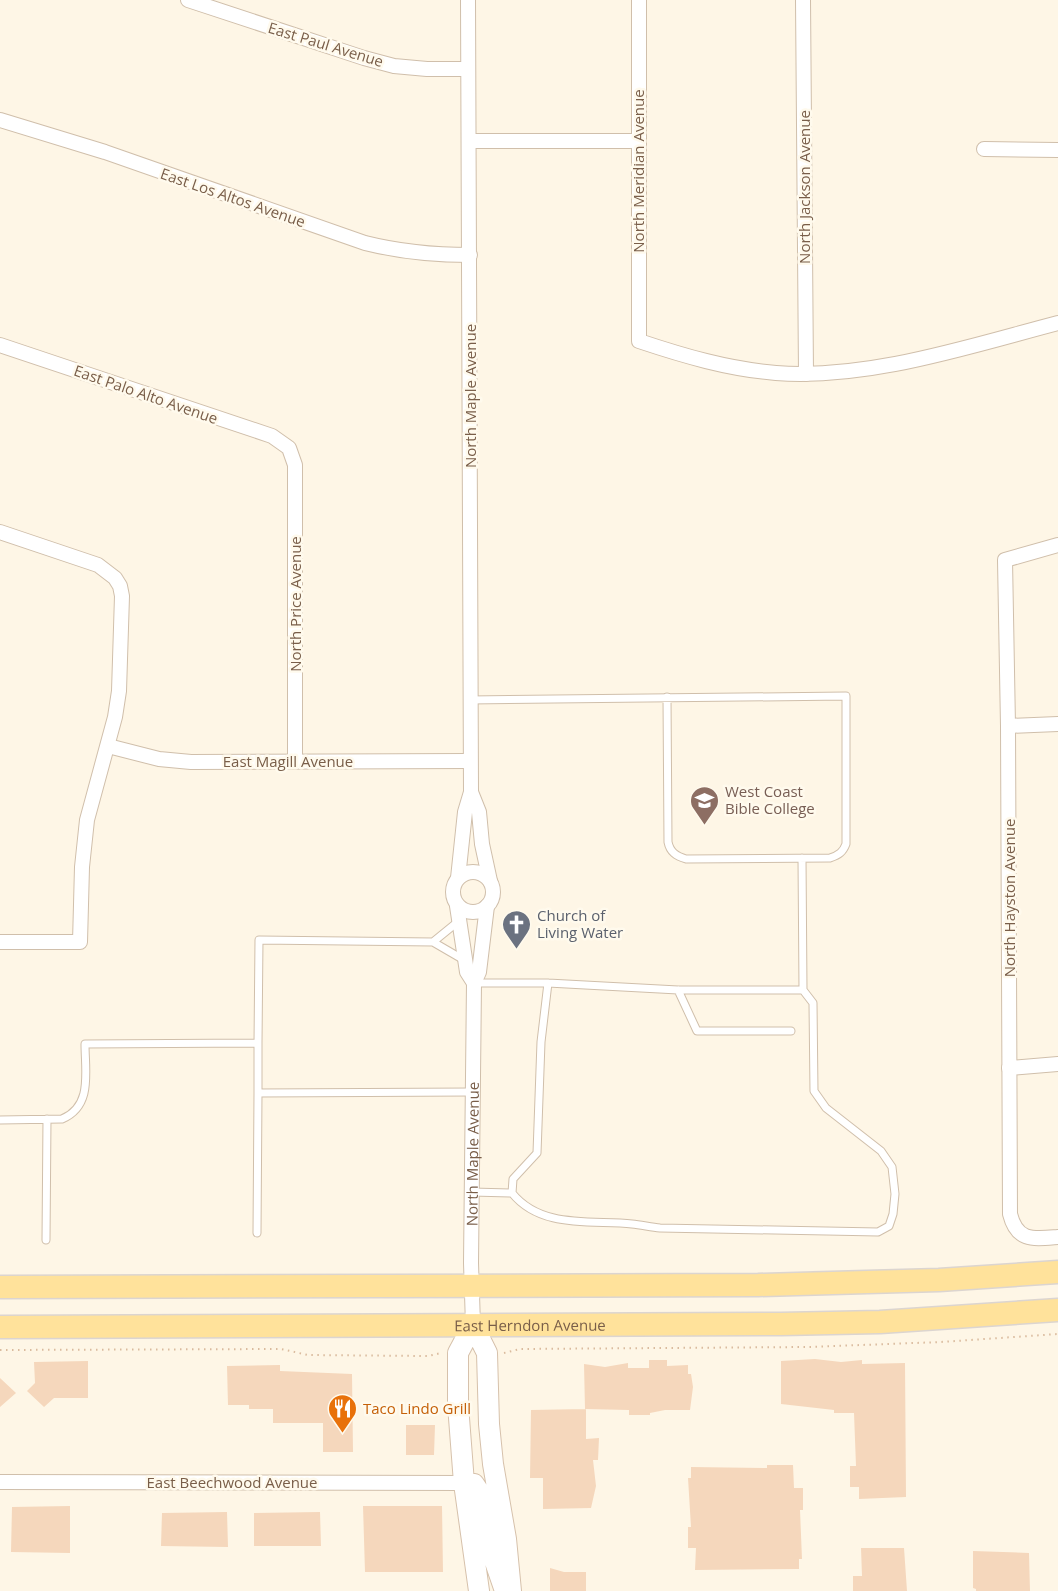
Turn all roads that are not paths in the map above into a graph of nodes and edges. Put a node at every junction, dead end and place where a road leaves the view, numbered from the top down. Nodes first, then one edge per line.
1 (188, 0) edge
2 (468, 0) edge
3 (639, 0) edge
4 (803, 0) edge
5 (468, 69) junction
6 (0, 120) edge
7 (469, 141) junction
8 (638, 141) junction
9 (984, 149) dead end
10 (1058, 150) edge
11 (470, 255) junction
12 (1058, 323) edge
13 (0, 345) edge
14 (806, 374) junction
15 (289, 448) joint
16 (0, 532) edge
17 (1058, 545) edge
18 (667, 697) junction
19 (469, 700) junction
20 (1058, 724) edge
21 (1008, 726) junction
22 (108, 746) junction
23 (295, 761) junction
24 (470, 761) junction
25 (471, 792) junction
26 (802, 858) junction
27 (458, 878) junction
28 (490, 881) junction
29 (457, 906) junction
30 (487, 906) junction
31 (460, 920) junction
32 (0, 942) edge
33 (433, 942) junction
34 (466, 961) junction
35 (474, 983) junction
36 (548, 983) junction
37 (678, 990) junction
38 (803, 990) junction
39 (792, 1031) dead end
40 (258, 1043) junction
41 (1058, 1064) edge
42 (1009, 1068) junction
43 (473, 1092) junction
44 (258, 1093) junction
45 (46, 1119) junction
46 (0, 1120) edge
47 (472, 1192) junction
48 (512, 1192) junction
49 (257, 1233) dead end
50 (1058, 1237) edge
51 (46, 1240) dead end
52 (1058, 1272) edge
53 (0, 1287) edge
54 (472, 1287) junction
55 (1058, 1310) edge
56 (473, 1325) junction
57 (0, 1327) edge
58 (0, 1482) edge
59 (464, 1483) junction
60 (479, 1591) edge
61 (505, 1591) edge
62 (511, 1591) edge

1 - 5 street, East Paul Avenue
2 - 5 street, North Maple Avenue
3 - 8 street, North Meridian Avenue
4 - 14 street, North Jackson Avenue
5 - 7 street, North Maple Avenue
6 - 11 street, East Los Altos Avenue
7 - 8 street
7 - 11 street, North Maple Avenue
8 - 14 street, North Meridian Avenue
9 - 10 street
11 - 19 street, North Maple Avenue
12 - 14 street
13 - 15 street, East Palo Alto Avenue
15 - 23 street, North Price Avenue
16 - 22 street
17 - 21 street, North Hayston Avenue
18 - 19 lane
18 - 26 lane
18 - 26 lane
19 - 24 street, North Maple Avenue
20 - 21 street
21 - 42 street, North Hayston Avenue
22 - 23 street, East Magill Avenue
22 - 32 street
23 - 24 street, East Magill Avenue
24 - 25 street, North Maple Avenue
25 - 27 street, North Maple Avenue
25 - 28 street, North Maple Avenue
26 - 38 lane
27 - 28 street
27 - 29 street, North Maple Avenue
28 - 30 street, North Maple Avenue
29 - 30 street
29 - 31 street, North Maple Avenue
30 - 35 street, North Maple Avenue
31 - 33 lane
31 - 34 street, North Maple Avenue
33 - 34 lane
33 - 40 lane
34 - 35 street, North Maple Avenue
35 - 36 lane
35 - 43 street, North Maple Avenue
36 - 37 lane
36 - 48 lane
37 - 38 lane
37 - 39 lane
38 - 48 lane
40 - 44 lane
40 - 45 lane
41 - 42 street
42 - 50 street, North Hayston Avenue
43 - 44 lane
43 - 47 street, North Maple Avenue
44 - 49 lane
45 - 46 lane
45 - 51 lane
47 - 48 lane
47 - 54 street, North Maple Avenue
52 - 54 main road
53 - 54 main road
54 - 56 street, North Maple Avenue
55 - 56 main road, East Herndon Avenue
56 - 57 main road, East Herndon Avenue
56 - 59 street, North Maple Avenue
56 - 62 street, North Maple Avenue
58 - 59 street, East Beechwood Avenue
59 - 60 street, North Maple Avenue
59 - 61 street

